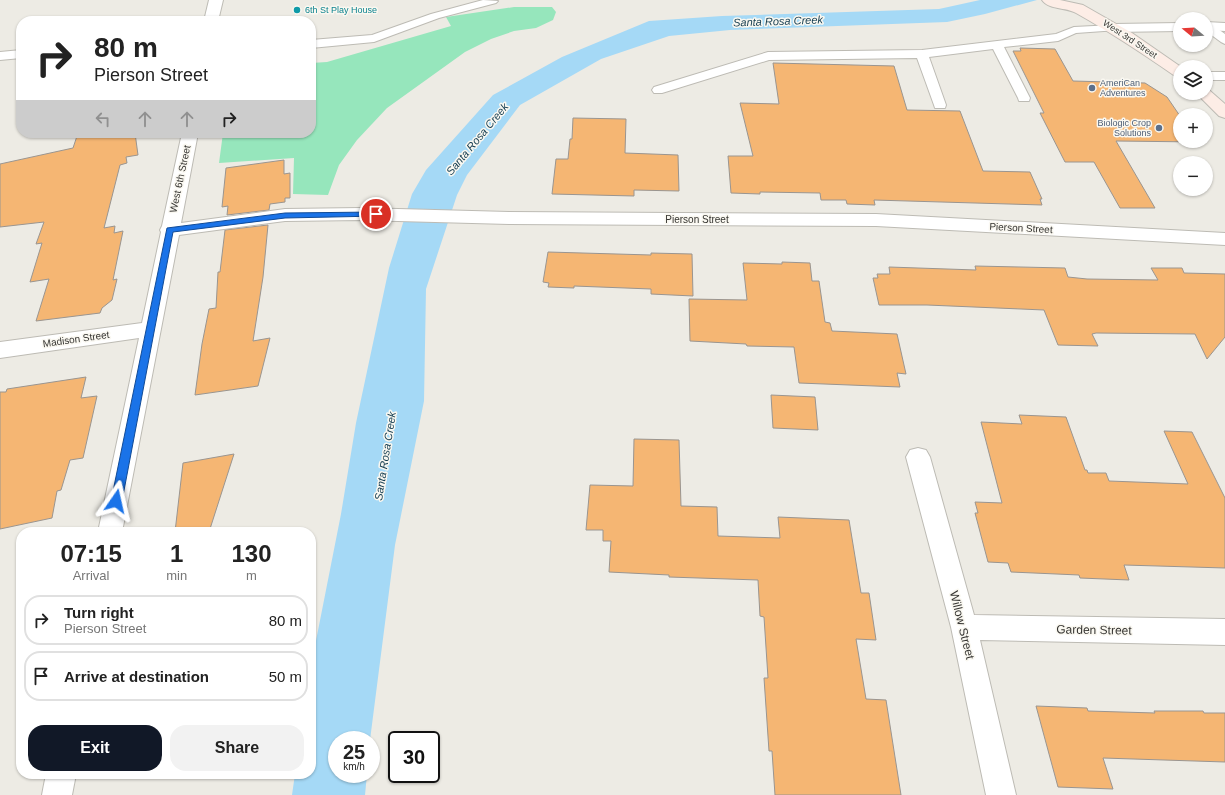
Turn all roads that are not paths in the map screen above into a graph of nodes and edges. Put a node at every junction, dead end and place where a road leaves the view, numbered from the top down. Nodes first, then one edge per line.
1 (216, 0) edge
2 (492, 0) edge
3 (1049, 0) edge
4 (1075, 4) edge
5 (213, 16) edge
6 (1173, 27) edge
7 (1213, 27) edge
8 (1114, 28) junction
9 (1225, 28) edge
10 (1213, 31) edge
11 (1225, 40) edge
12 (316, 44) edge
13 (997, 45) junction
14 (16, 54) edge
15 (922, 54) junction
16 (0, 56) edge
17 (1173, 68) edge
18 (1213, 76) edge
19 (1225, 76) edge
20 (658, 90) dead end
21 (1024, 98) dead end
22 (1211, 100) edge
23 (940, 105) dead end
24 (1225, 113) edge
25 (189, 138) edge
26 (170, 230) junction
27 (1225, 239) edge
28 (151, 329) junction
29 (0, 350) edge
30 (918, 457) dead end
31 (111, 527) edge
32 (964, 627) junction
33 (1225, 632) edge
34 (60, 779) edge
35 (57, 795) edge
36 (1001, 795) edge

1 - 5 street
2 - 12 lane
3 - 4 main road, West 3rd Street
4 - 8 main road, West 3rd Street
6 - 8 street
7 - 9 street
8 - 13 lane
8 - 17 main road, West 3rd Street
10 - 11 lane
13 - 15 lane
13 - 21 lane
14 - 16 street
15 - 20 lane
15 - 23 lane
18 - 19 lane
22 - 24 main road
25 - 26 street, West 6th Street
26 - 27 street, Pierson Street
26 - 28 street, West 6th Street
28 - 29 street, Madison Street
28 - 31 street, West 6th Street
30 - 32 street, Willow Street
32 - 33 street, Garden Street
32 - 36 street, Willow Street
34 - 35 street

